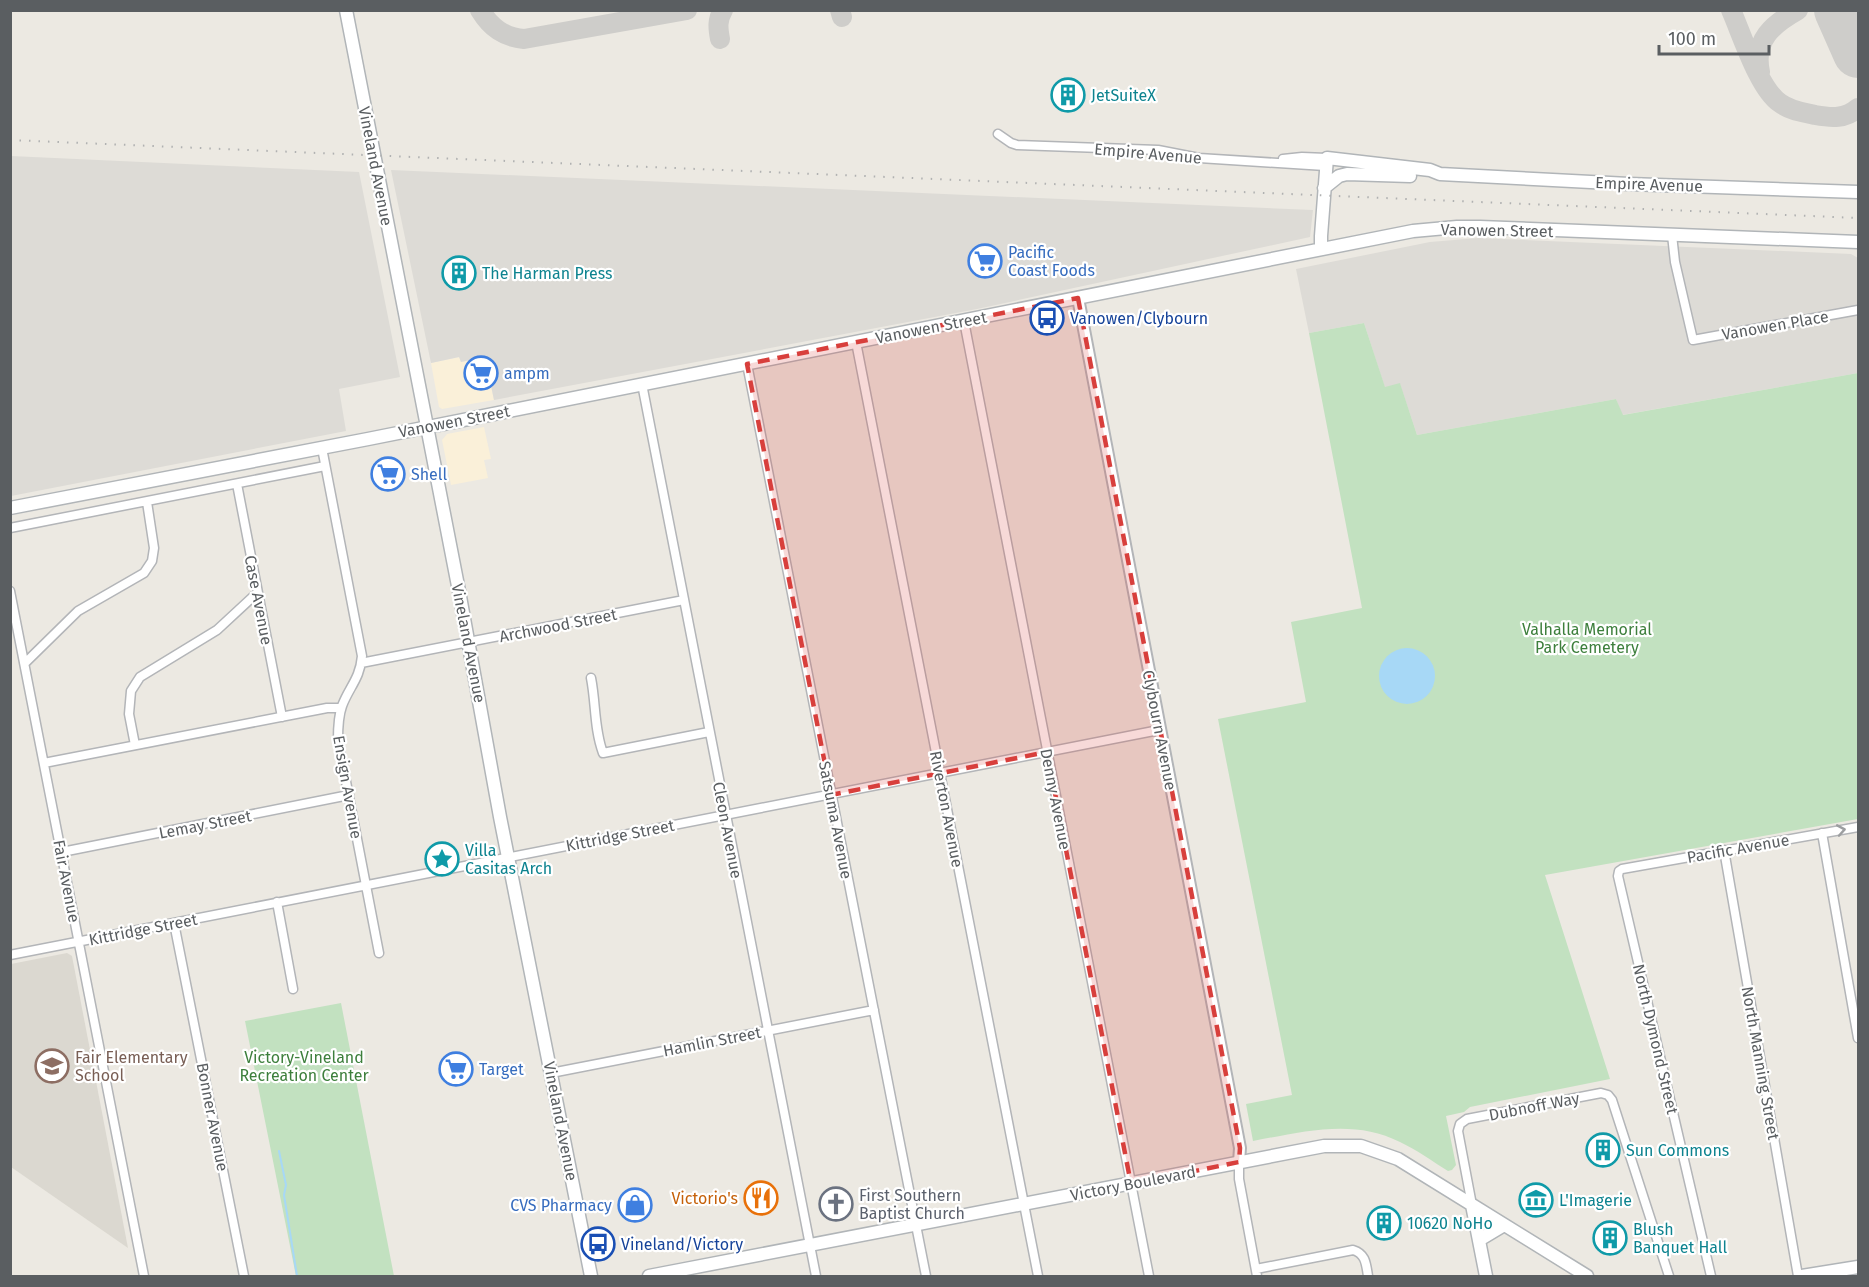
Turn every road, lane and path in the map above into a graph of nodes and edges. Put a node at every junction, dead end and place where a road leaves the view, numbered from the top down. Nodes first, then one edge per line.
1 (346, 10) edge
2 (998, 134) dead end
3 (1326, 162) junction
4 (1440, 174) junction
5 (1410, 176) junction
6 (1324, 188) junction
7 (1858, 192) edge
8 (1672, 235) junction
9 (1858, 242) edge
10 (1321, 249) junction
11 (1078, 298) junction
12 (1858, 310) edge
13 (964, 321) junction
14 (856, 342) junction
15 (747, 364) junction
16 (642, 384) junction
17 (426, 427) junction
18 (322, 448) junction
19 (325, 466) junction
20 (237, 484) junction
21 (147, 502) junction
22 (10, 508) edge
23 (10, 528) edge
24 (10, 591) edge
25 (257, 593) junction
26 (684, 600) junction
27 (468, 643) junction
28 (25, 663) junction
29 (361, 663) junction
30 (591, 678) dead end
31 (341, 708) junction
32 (282, 717) junction
33 (1160, 730) junction
34 (709, 732) junction
35 (135, 746) junction
36 (1047, 752) junction
37 (44, 763) junction
38 (940, 773) junction
39 (349, 795) junction
40 (831, 795) junction
41 (726, 815) junction
42 (1858, 827) edge
43 (1822, 833) junction
44 (1724, 850) junction
45 (62, 852) junction
46 (508, 857) junction
47 (1619, 871) joint
48 (366, 885) junction
49 (277, 903) junction
50 (174, 922) junction
51 (79, 941) junction
52 (379, 953) dead end
53 (10, 955) edge
54 (293, 989) dead end
55 (874, 1010) junction
56 (767, 1030) junction
57 (1858, 1038) edge
58 (551, 1073) junction
59 (1239, 1162) junction
60 (1131, 1184) junction
61 (1023, 1204) junction
62 (1472, 1204) junction
63 (915, 1225) junction
64 (1504, 1225) junction
65 (1479, 1240) junction
66 (809, 1245) junction
67 (1858, 1267) edge
68 (701, 1271) edge
69 (1257, 1273) edge
70 (144, 1276) edge
71 (244, 1276) edge
72 (591, 1276) edge
73 (649, 1276) edge
74 (816, 1276) edge
75 (926, 1276) edge
76 (1038, 1276) edge
77 (1149, 1276) edge
78 (1368, 1276) edge
79 (1486, 1276) edge
80 (1587, 1276) edge
81 (1669, 1276) edge
82 (1711, 1276) edge
83 (1800, 1276) edge

1 - 17 main road, Vineland Avenue
2 - 3 street, Empire Avenue
3 - 4 main road, Empire Avenue
3 - 5 main road, Empire Avenue
3 - 6 main road
4 - 5 main road, Empire Avenue
4 - 7 main road, Empire Avenue
5 - 6 main road
6 - 10 main road
8 - 9 main road, Vanowen Street
8 - 10 main road, Vanowen Street
8 - 12 street, Vanowen Place
10 - 11 main road, Vanowen Street
11 - 13 main road, Vanowen Street
11 - 33 street, Clybourn Avenue
13 - 14 main road, Vanowen Street
13 - 36 street, Denny Avenue
14 - 15 main road, Vanowen Street
14 - 38 street, Riverton Avenue
15 - 16 main road, Vanowen Street
15 - 40 street, Satsuma Avenue
16 - 17 main road, Vanowen Street
16 - 26 street, Cleon Avenue
17 - 18 main road, Vanowen Street
17 - 27 main road, Vineland Avenue
18 - 19 street, Ensign Avenue
18 - 22 main road, Vanowen Street
19 - 20 street
19 - 29 street, Ensign Avenue
20 - 21 street
20 - 25 street, Case Avenue
21 - 23 street
21 - 28 street
24 - 28 street, Fair Avenue
25 - 32 street, Case Avenue
25 - 35 street
26 - 27 street, Archwood Street
26 - 34 street, Cleon Avenue
27 - 29 street, Archwood Street
27 - 46 main road, Vineland Avenue
28 - 37 street, Fair Avenue
29 - 31 street, Ensign Avenue
30 - 34 street
31 - 32 street
31 - 39 street, Ensign Avenue
32 - 35 street
33 - 36 street, Kittridge Street
33 - 59 street, Clybourn Avenue
34 - 41 street, Cleon Avenue
35 - 37 street
36 - 38 street, Kittridge Street
36 - 60 street, Denny Avenue
37 - 45 street, Fair Avenue
38 - 40 street, Kittridge Street
38 - 61 street, Riverton Avenue
39 - 45 street, Lemay Street
39 - 48 street, Ensign Avenue
40 - 41 street, Kittridge Street
40 - 55 street, Satsuma Avenue
41 - 46 street, Kittridge Street
41 - 56 street, Cleon Avenue
43 -> 42 street, Pacific Avenue
43 - 44 street, Pacific Avenue
43 - 57 street
44 - 47 street, Pacific Avenue
44 - 83 street, North Manning Street
45 - 51 street, Fair Avenue
46 - 48 street, Kittridge Street
46 - 58 main road, Vineland Avenue
47 - 82 street, North Dymond Street
48 - 49 street, Kittridge Street
48 - 52 street, Ensign Avenue
49 - 50 street, Kittridge Street
49 - 54 street
50 - 51 street, Kittridge Street
50 - 71 street, Bonner Avenue
51 - 53 street, Kittridge Street
51 - 70 street, Fair Avenue
55 - 56 street, Hamlin Street
55 - 63 street, Satsuma Avenue
56 - 58 street, Hamlin Street
56 - 66 street, Cleon Avenue
58 - 72 main road, Vineland Avenue
59 - 60 main road, Victory Boulevard
59 - 62 main road, Victory Boulevard
59 - 69 street
60 - 61 main road, Victory Boulevard
60 - 77 street, Denny Avenue
61 - 63 main road, Victory Boulevard
61 - 76 street, Riverton Avenue
62 - 64 main road, Victory Boulevard
62 - 65 main road
62 - 81 street, Dubnoff Way
63 - 66 main road, Victory Boulevard
63 - 75 street, Satsuma Avenue
64 - 65 main road
64 - 80 main road, Victory Boulevard
65 - 79 main road
66 - 68 main road, Victory Boulevard
66 - 74 street, Cleon Avenue
67 - 83 main road
68 - 73 main road, Victory Boulevard
69 - 78 street

